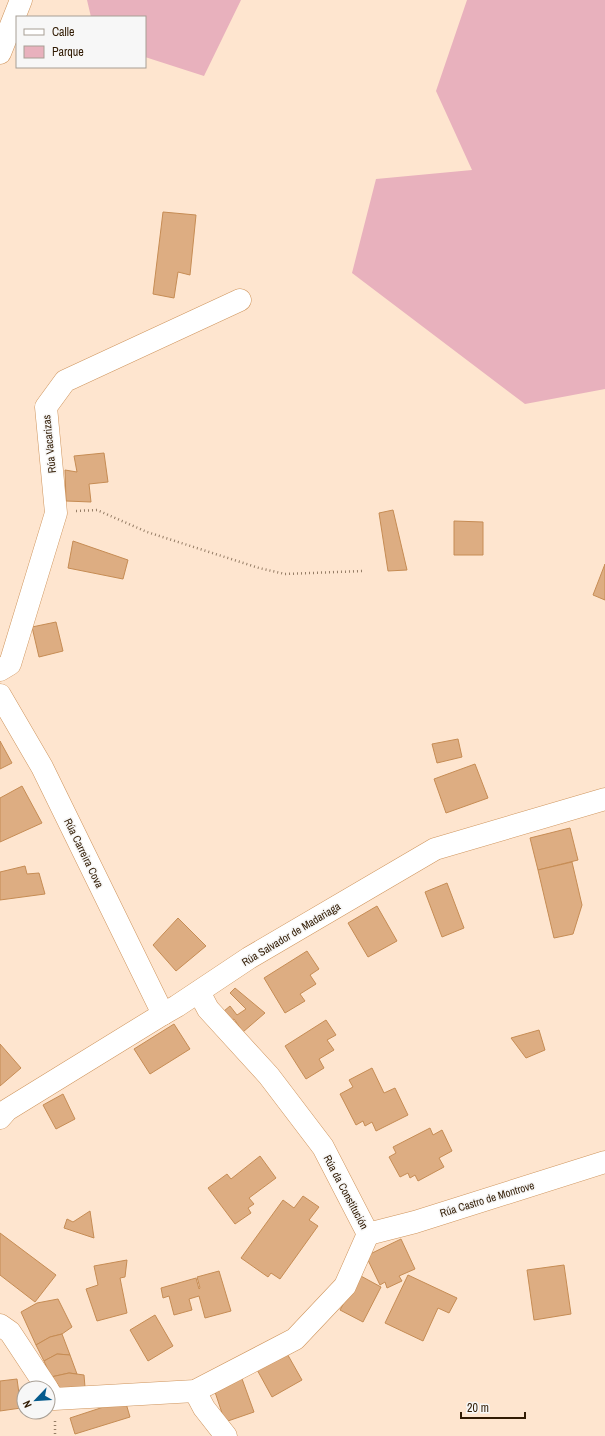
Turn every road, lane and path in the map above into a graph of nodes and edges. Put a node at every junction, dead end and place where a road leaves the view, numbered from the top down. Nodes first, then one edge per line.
1 (21, 0) edge
2 (0, 53) edge
3 (240, 300) dead end
4 (56, 513) junction
5 (363, 571) dead end
6 (0, 670) edge
7 (0, 695) edge
8 (605, 800) edge
9 (199, 992) junction
10 (163, 1014) junction
11 (0, 1118) edge
12 (605, 1162) edge
13 (368, 1234) junction
14 (0, 1325) edge
15 (41, 1380) edge
16 (195, 1391) junction
17 (56, 1399) edge
18 (226, 1436) edge

1 - 2 street
3 - 4 street, Rúa Vacarizas
4 - 5 path
4 - 6 street, Rúa Vacarizas
7 - 10 street, Rúa Carreira Cova
8 - 9 street, Rúa Salvador de Madariaga
9 - 10 street, Rúa Salvador de Madariaga
9 - 13 street, Rúa da Constitución
10 - 11 street, Rúa Salvador de Madariaga
12 - 13 street, Rúa Castro de Montrove
13 - 16 street, Rúa da Constitución
14 - 15 street, Rúa da Constitución
16 - 17 street, Rúa da Constitución
16 - 18 street

